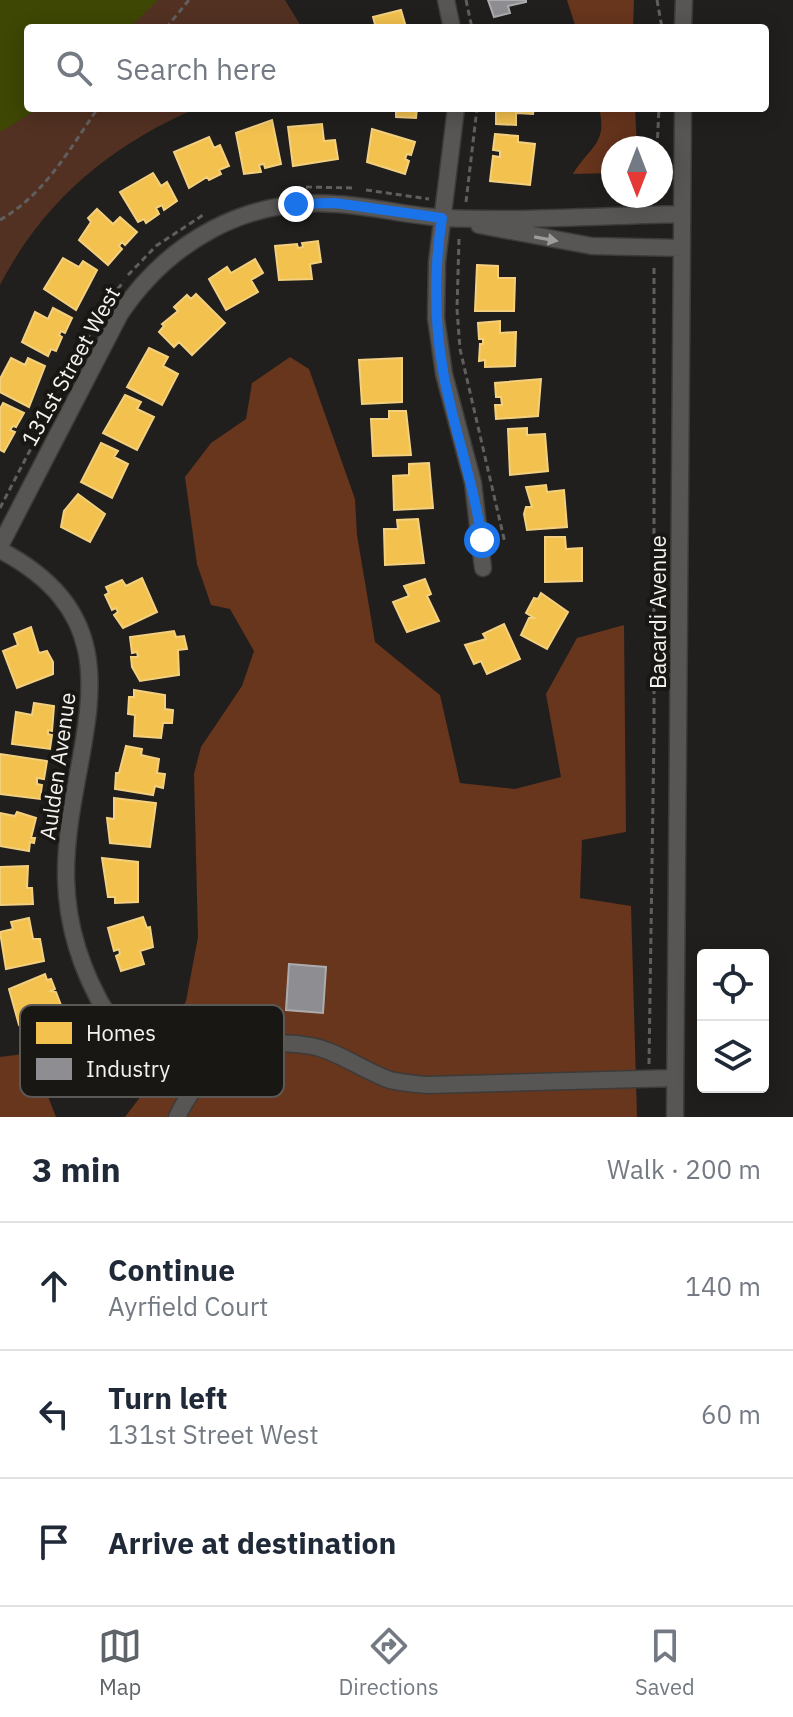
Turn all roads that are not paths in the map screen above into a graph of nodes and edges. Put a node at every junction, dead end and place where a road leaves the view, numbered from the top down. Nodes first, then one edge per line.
1 (446, 0) edge
2 (684, 0) edge
3 (451, 24) edge
4 (683, 24) edge
5 (455, 112) edge
6 (683, 112) edge
7 (682, 214) junction
8 (442, 218) junction
9 (682, 248) junction
10 (0, 548) edge
11 (483, 568) dead end
12 (103, 1005) edge
13 (284, 1045) edge
14 (675, 1078) junction
15 (189, 1097) edge
16 (177, 1117) edge
17 (675, 1117) edge

1 - 3 street
2 - 4 street
5 - 8 street
6 - 7 street, Bacardi Avenue
7 - 8 street, 131st Street West
7 - 9 street, Bacardi Avenue
8 -> 9 street
8 - 10 street, 131st Street West
8 - 11 street
9 - 14 street, Bacardi Avenue
10 - 12 street, Aulden Avenue
13 - 14 street
14 - 17 street, Bacardi Avenue
15 - 16 street

